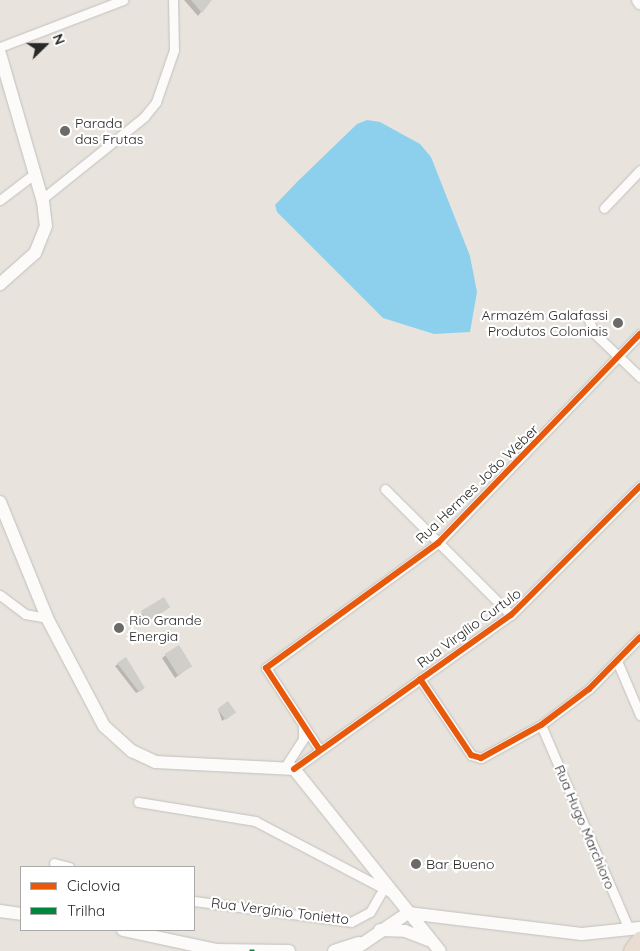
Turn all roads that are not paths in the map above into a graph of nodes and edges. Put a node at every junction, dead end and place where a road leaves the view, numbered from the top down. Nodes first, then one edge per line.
1 (123, 0) edge
2 (173, 0) edge
3 (638, 0) edge
4 (640, 3) edge
5 (0, 48) edge
6 (0, 54) edge
7 (640, 170) edge
8 (34, 174) junction
9 (0, 200) edge
10 (42, 200) junction
11 (604, 208) dead end
12 (0, 284) edge
13 (589, 320) dead end
14 (640, 334) edge
15 (620, 358) junction
16 (640, 377) edge
17 (640, 486) edge
18 (385, 489) dead end
19 (0, 502) edge
20 (438, 544) junction
21 (0, 594) edge
22 (512, 614) junction
23 (47, 618) junction
24 (640, 637) edge
25 (617, 661) junction
26 (420, 679) junction
27 (640, 716) edge
28 (303, 725) junction
29 (541, 725) junction
30 (319, 749) junction
31 (290, 768) junction
32 (138, 802) dead end
33 (54, 863) dead end
34 (65, 866) edge
35 (387, 892) junction
36 (195, 900) edge
37 (0, 911) edge
38 (408, 913) junction
39 (20, 914) edge
40 (379, 930) junction
41 (127, 931) edge
42 (636, 933) edge
43 (355, 947) edge
44 (436, 947) edge
45 (289, 951) edge
46 (334, 951) edge
47 (632, 951) edge

1 - 5 street
2 - 10 street
3 - 4 main road
6 - 8 main road
7 - 11 street
8 - 9 street
8 - 10 main road
10 - 12 main road
13 - 15 street
14 - 15 street, Rua Hermes João Weber
15 - 16 street
15 - 20 street, Rua Hermes João Weber
17 - 22 street, Rua Virgílio Curtulo
18 - 20 street
19 - 23 main road
20 - 22 street
20 - 28 street, Rua Hermes João Weber
21 - 23 street
22 - 26 street, Rua Virgílio Curtulo
23 - 31 main road
24 - 25 street
25 - 27 street
25 - 29 street
26 - 29 street
26 - 30 street, Rua Virgílio Curtulo
28 - 30 street
28 - 31 street
29 - 42 street, Rua Hugo Marchioro
30 - 31 street, Rua Virgílio Curtulo
31 - 35 main road
32 - 35 street
33 - 34 street
35 - 36 street, Rua Vergínio Tonietto
35 - 38 main road
35 - 40 main road
37 - 39 main road
38 - 40 main road
38 - 42 main road
38 - 44 main road
40 - 43 main road
40 - 44 main road
41 - 45 main road
42 - 47 highway
43 - 46 main road

